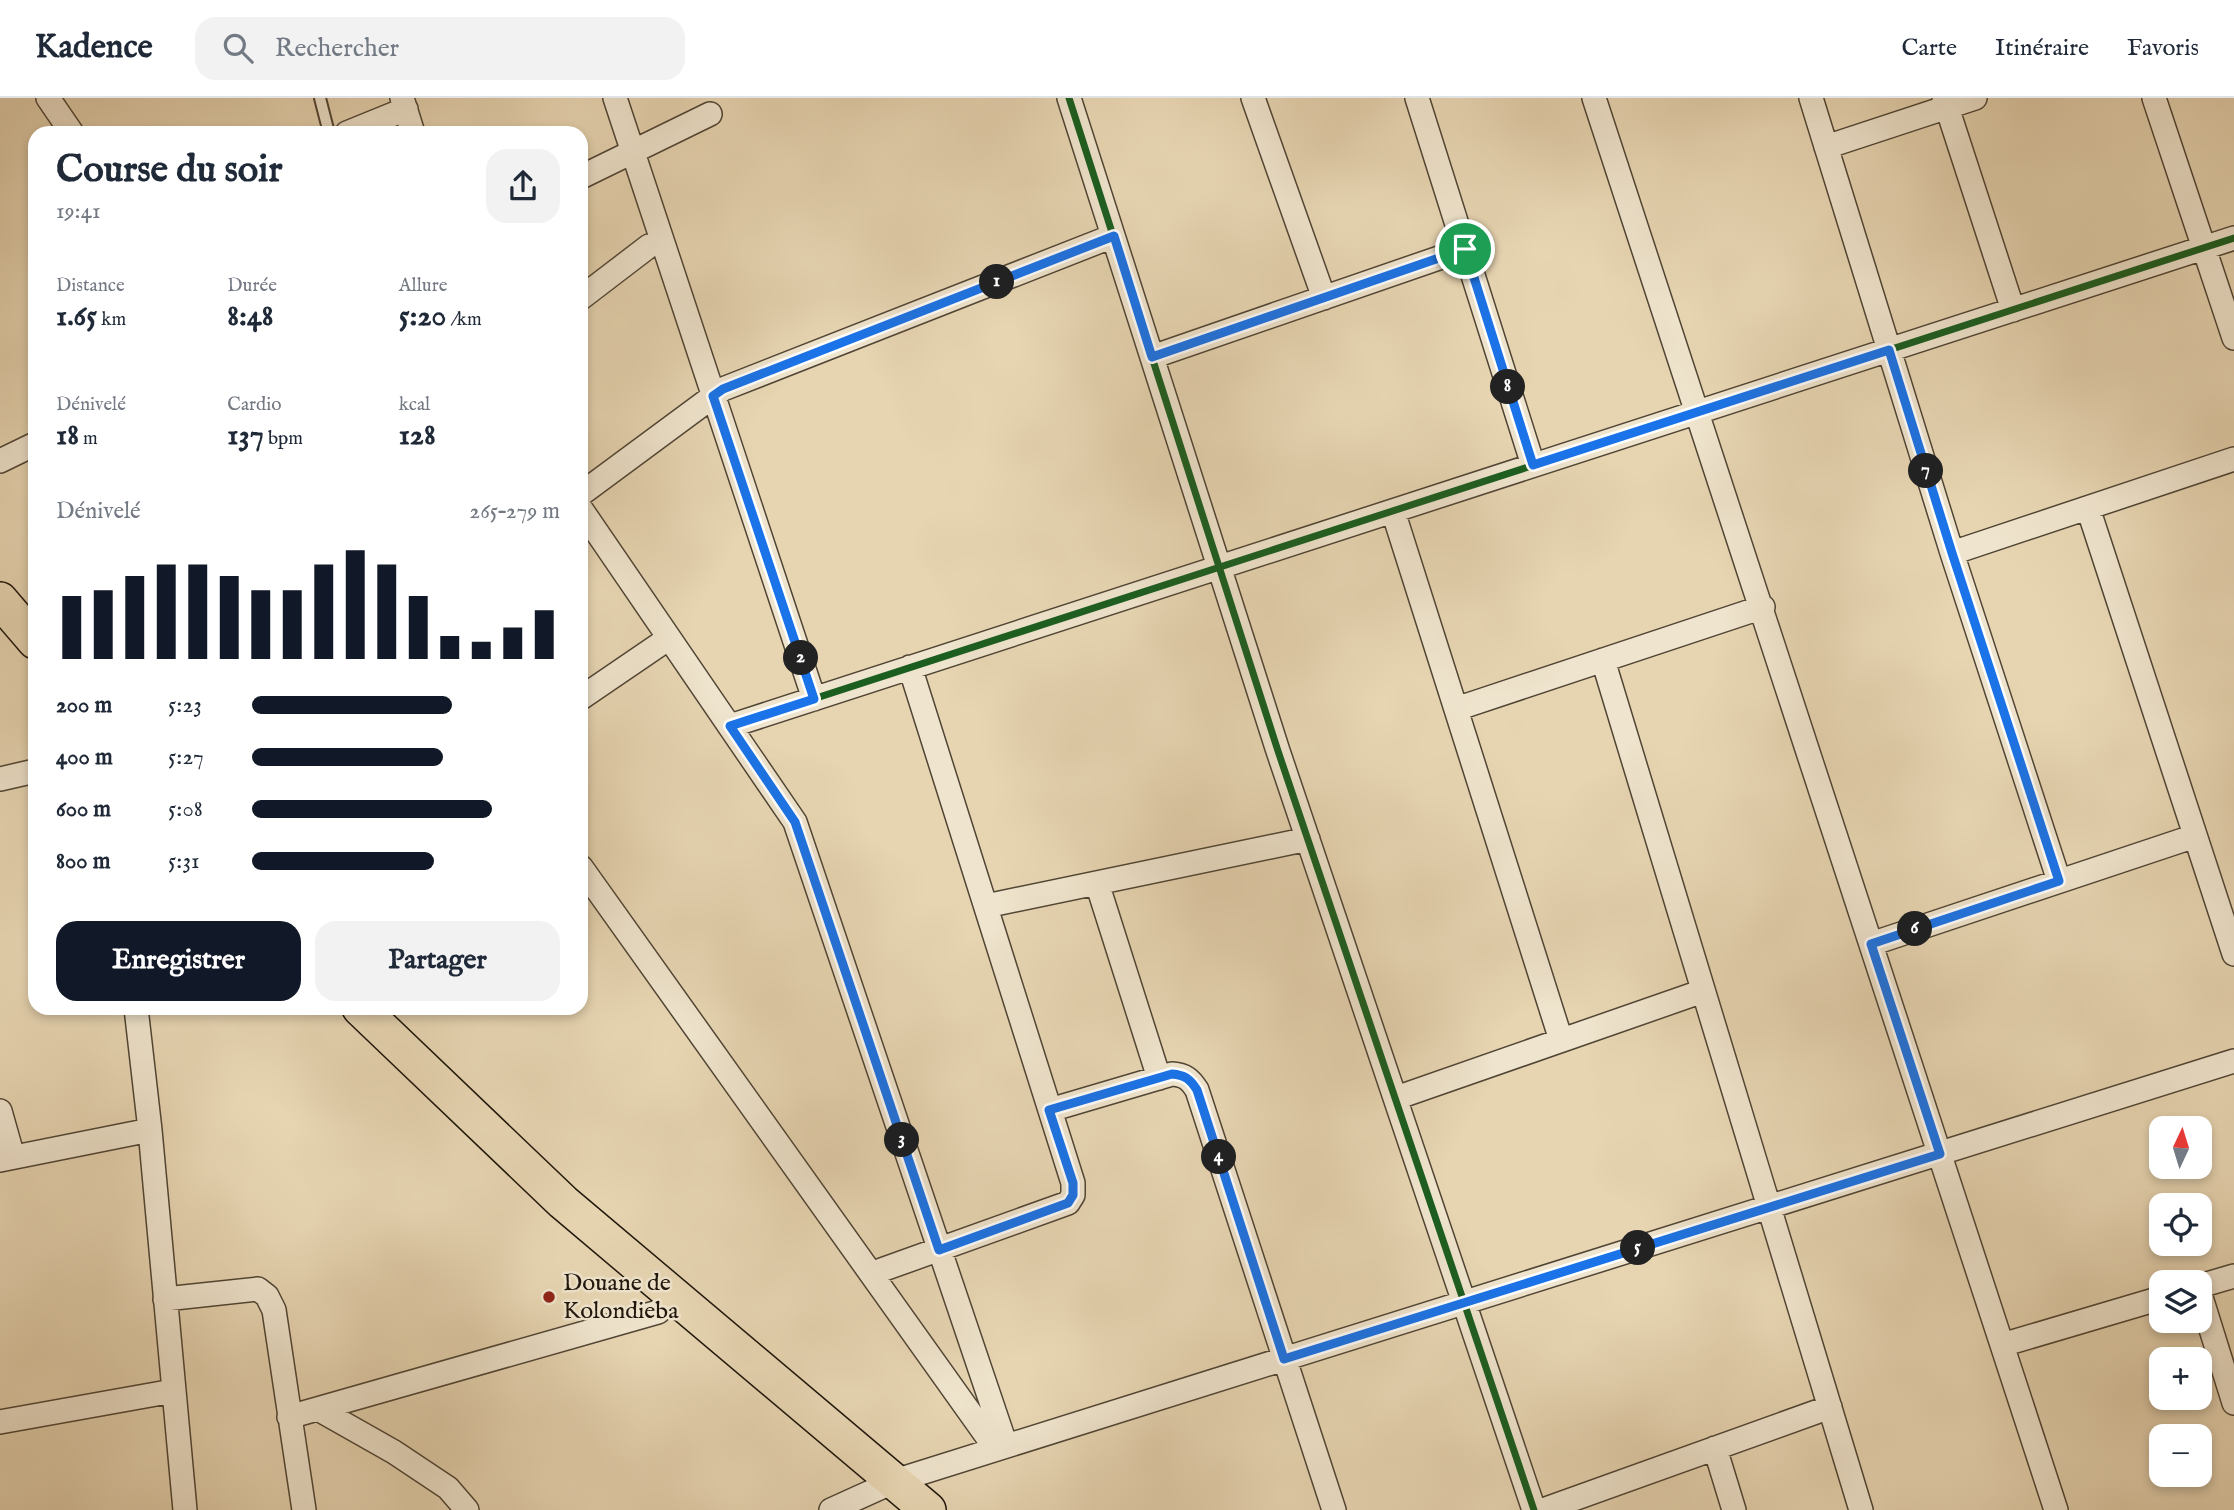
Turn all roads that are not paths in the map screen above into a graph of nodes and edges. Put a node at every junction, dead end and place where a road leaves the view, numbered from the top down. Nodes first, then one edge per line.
1 (48, 98) edge
2 (320, 98) edge
3 (615, 98) edge
4 (1069, 98) edge
5 (1253, 98) edge
6 (1417, 98) edge
7 (1594, 98) edge
8 (1811, 98) edge
9 (1975, 98) edge
10 (2154, 98) edge
11 (1946, 103) edge
12 (404, 104) edge
13 (710, 114) dead end
14 (67, 126) edge
15 (327, 126) edge
16 (361, 126) edge
17 (411, 126) edge
18 (1826, 147) junction
19 (633, 152) junction
20 (588, 174) edge
21 (1114, 236) junction
22 (2234, 238) edge
23 (649, 246) dead end
24 (2204, 247) junction
25 (1465, 249) junction
26 (588, 293) edge
27 (1324, 298) junction
28 (2012, 310) junction
29 (2234, 338) edge
30 (1889, 350) junction
31 (1152, 357) junction
32 (713, 396) junction
33 (1697, 412) junction
34 (28, 447) edge
35 (2234, 459) edge
36 (0, 461) edge
37 (1533, 465) junction
38 (588, 489) edge
39 (2088, 508) junction
40 (1393, 511) junction
41 (588, 519) edge
42 (1952, 553) junction
43 (1219, 567) junction
44 (0, 600) edge
45 (1762, 608) junction
46 (28, 633) edge
47 (669, 638) junction
48 (1603, 660) junction
49 (910, 667) junction
50 (588, 693) edge
51 (814, 699) junction
52 (1456, 709) junction
53 (730, 726) junction
54 (28, 773) edge
55 (0, 779) edge
56 (2195, 836) junction
57 (1308, 839) junction
58 (588, 877) edge
59 (2059, 881) junction
60 (1097, 883) junction
61 (986, 906) junction
62 (1871, 944) junction
63 (2234, 954) edge
64 (1703, 991) junction
65 (136, 1015) edge
66 (367, 1015) edge
67 (1561, 1040) junction
68 (2234, 1061) edge
69 (1159, 1078) junction
70 (1396, 1098) junction
71 (1049, 1110) junction
72 (0, 1111) edge
73 (150, 1130) junction
74 (1940, 1154) junction
75 (7, 1159) edge
76 (1769, 1207) junction
77 (939, 1250) junction
78 (873, 1273) junction
79 (2234, 1276) edge
80 (2212, 1282) edge
81 (674, 1296) junction
82 (165, 1299) junction
83 (2149, 1302) edge
84 (1464, 1303) junction
85 (2212, 1332) edge
86 (2002, 1345) junction
87 (1284, 1359) junction
88 (173, 1391) junction
89 (2234, 1403) edge
90 (1830, 1407) junction
91 (318, 1409) junction
92 (289, 1417) junction
93 (0, 1422) edge
94 (1001, 1448) junction
95 (1715, 1448) junction
96 (895, 1481) junction
97 (185, 1510) edge
98 (304, 1510) edge
99 (467, 1510) edge
100 (831, 1510) edge
101 (928, 1510) edge
102 (1334, 1510) edge
103 (1534, 1510) edge
104 (1544, 1510) edge
105 (1734, 1510) edge
106 (1861, 1510) edge
107 (2056, 1510) edge

1 - 14 street
2 - 15 lane
3 - 19 street
4 - 21 street
5 - 27 street
6 - 25 street
7 - 33 street
8 - 18 street
9 - 11 street
10 - 24 street
11 - 18 street
11 - 28 street
12 - 16 street
12 - 17 street
13 - 19 street
18 - 30 street
19 - 20 street
19 - 32 street
21 - 31 street
21 - 32 street
22 - 24 street
23 - 26 street
24 - 28 street
24 - 29 street
25 - 27 street
25 - 37 street
27 - 31 street
28 - 30 street
30 - 33 street
30 - 42 street
31 - 43 street
32 - 38 street
32 - 51 street
33 - 37 street
33 - 45 street
34 - 36 street
35 - 39 street
37 - 40 street
39 - 42 street
39 - 56 street
40 - 43 street
40 - 52 street
41 - 47 street
42 - 59 street
43 - 49 street
43 - 57 street
44 - 46 main road
45 - 48 street
45 - 62 street
47 - 50 street
47 - 53 street
48 - 52 street
48 - 64 street
49 - 51 street
49 - 61 street
51 - 53 street
52 - 67 street
53 - 77 street
54 - 55 street
56 - 59 street
56 - 63 street
57 - 60 street
57 - 70 street
58 - 78 street
59 - 62 street
60 - 61 street
60 - 69 street
61 - 71 street
62 - 74 street
64 - 67 street
64 - 76 street
65 - 73 street
66 - 81 main road
67 - 70 street
68 - 74 street
69 - 71 street
69 - 87 street
70 - 84 street
71 - 77 street
72 - 75 street
73 - 75 street
73 - 82 street
74 - 76 street
74 - 86 street
76 - 84 street
76 - 90 street
77 - 78 street
77 - 94 street
78 - 94 street
79 - 80 street
81 - 91 street
81 - 96 main road
82 - 88 street
82 - 92 street
83 - 86 street
84 - 87 street
84 - 103 street
85 - 89 street
86 - 107 street
87 - 94 street
87 - 102 street
88 - 93 street
88 - 97 street
90 - 95 street
90 - 106 street
91 - 92 street
91 - 99 street
92 - 98 street
94 - 96 street
95 - 104 street
95 - 105 street
96 - 100 street
96 - 101 main road

